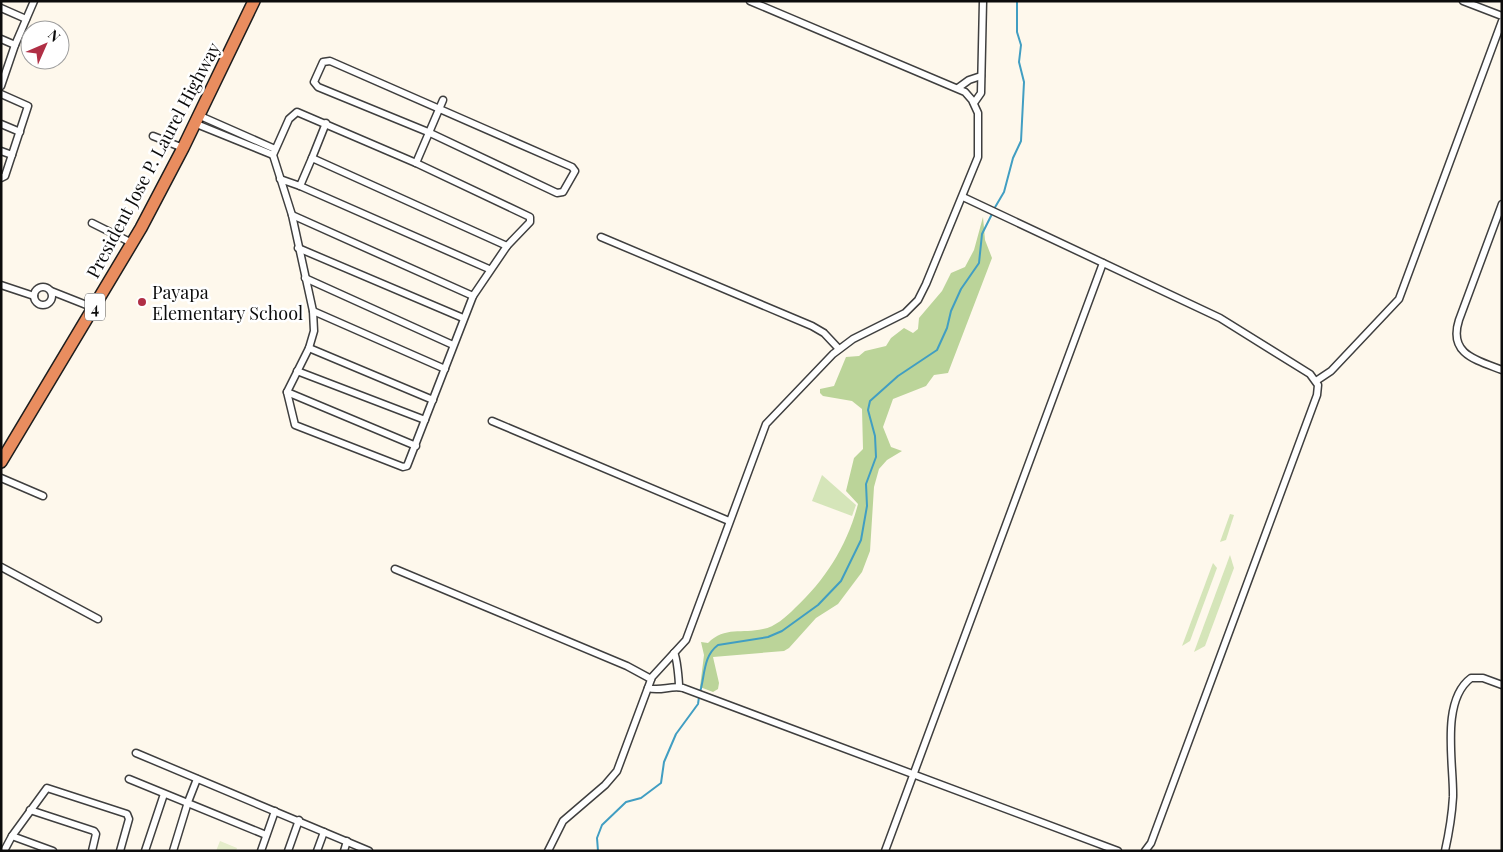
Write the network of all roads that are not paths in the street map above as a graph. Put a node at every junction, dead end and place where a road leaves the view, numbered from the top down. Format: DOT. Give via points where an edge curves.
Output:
graph roads {
  1 [pos="34,1"];
  2 [pos="254,1"];
  3 [pos="750,1"];
  4 [pos="984,1"];
  5 [pos="1463,1"];
  6 [pos="1,8"];
  7 [pos="1502,16"];
  8 [pos="26,19"];
  9 [pos="1502,21"];
  10 [pos="1,39"];
  11 [pos="15,45"];
  12 [pos="4,68"];
  13 [pos="981,76"];
  14 [pos="1,86"];
  15 [pos="958,88"];
  16 [pos="1,94"];
  17 [pos="444,100"];
  18 [pos="974,103"];
  19 [pos="439,109"];
  20 [pos="196,119"];
  21 [pos="326,123"];
  22 [pos="1,124"];
  23 [pos="20,132"];
  24 [pos="428,132"];
  25 [pos="152,136"];
  26 [pos="183,148"];
  27 [pos="1,151"];
  28 [pos="274,152"];
  29 [pos="12,155"];
  30 [pos="312,158"];
  31 [pos="416,164"];
  32 [pos="1,178"];
  33 [pos="280,179"];
  34 [pos="300,186"];
  35 [pos="963,197"];
  36 [pos="1502,204"];
  37 [pos="292,215"];
  38 [pos="92,223"];
  39 [pos="602,237"];
  40 [pos="132,243"];
  41 [pos="507,246"];
  42 [pos="298,248"];
  43 [pos="1103,263"];
  44 [pos="490,270"];
  45 [pos="305,278"];
  46 [pos="1,285"];
  47 [pos="51,291"];
  48 [pos="34,296"];
  49 [pos="473,296"];
  50 [pos="94,308"];
  51 [pos="313,310"];
  52 [pos="463,318"];
  53 [pos="453,345"];
  54 [pos="309,348"];
  55 [pos="838,349"];
  56 [pos="445,369"];
  57 [pos="1502,370"];
  58 [pos="297,371"];
  59 [pos="1316,381"];
  60 [pos="287,392"];
  61 [pos="433,400"];
  62 [pos="425,420"];
  63 [pos="492,421"];
  64 [pos="416,446"];
  65 [pos="1,462"];
  66 [pos="1,478"];
  67 [pos="43,496"];
  68 [pos="730,521"];
  69 [pos="1,567"];
  70 [pos="395,569"];
  71 [pos="98,619"];
  72 [pos="674,653"];
  73 [pos="651,679"];
  74 [pos="1502,685"];
  75 [pos="679,687"];
  76 [pos="648,688"];
  77 [pos="136,753"];
  78 [pos="914,773"];
  79 [pos="129,779"];
  80 [pos="197,779"];
  81 [pos="164,794"];
  82 [pos="188,802"];
  83 [pos="30,810"];
  84 [pos="275,811"];
  85 [pos="299,820"];
  86 [pos="324,832"];
  87 [pos="266,835"];
  88 [pos="12,836"];
  89 [pos="347,841"];
  90 [pos="4,851"];
  91 [pos="53,851"];
  92 [pos="92,851"];
  93 [pos="120,851"];
  94 [pos="146,851"];
  95 [pos="174,851"];
  96 [pos="260,851"];
  97 [pos="288,851"];
  98 [pos="317,851"];
  99 [pos="344,851"];
  100 [pos="369,851"];
  101 [pos="548,851"];
  102 [pos="884,851"];
  103 [pos="1118,851"];
  104 [pos="1145,851"];
  105 [pos="1445,851"];
  1 -- 8 [label="street"];
  2 -- 20 [label="highway, President Jose P. Laurel Highway / 4"];
  3 -- 15 [label="street"];
  4 -- 13 [label="street"];
  5 -- 7 [label="street"];
  6 -- 8 [label="street"];
  8 -- 11 [label="street"];
  9 -- 59 [label="street" via="1399,299 1331,371"];
  10 -- 11 [label="street"];
  11 -- 12 [label="street"];
  12 -- 14 [label="street"];
  13 -- 15 [label="street"];
  13 -- 18 [label="street" via="980,96"];
  15 -- 18 [label="street"];
  16 -- 23 [label="street" via="28,106"];
  17 -- 19 [label="street"];
  18 -- 35 [label="street" via="978,113 979,154"];
  19 -- 24 [label="street"];
  19 -- 24 [label="street" via="330,62 323,62 314,82 318,87"];
  19 -- 24 [label="street" via="572,168 574,175 563,192 557,193"];
  20 -- 26 [label="highway, President Jose P. Laurel Highway / 4"];
  20 -- 28 [label="street"];
  21 -- 28 [label="street" via="297,112 289,119"];
  21 -- 30 [label="street"];
  21 -- 31 [label="street"];
  22 -- 23 [label="street"];
  23 -- 29 [label="street"];
  24 -- 31 [label="street"];
  25 -- 26 [label="street"];
  26 -- 40 [label="highway, President Jose P. Laurel Highway / 4"];
  27 -- 29 [label="street"];
  28 -- 33 [label="street"];
  29 -- 32 [label="street"];
  30 -- 34 [label="street"];
  30 -- 41 [label="street"];
  31 -- 41 [label="street" via="527,215 530,222"];
  33 -- 34 [label="street"];
  33 -- 37 [label="street"];
  34 -- 44 [label="street"];
  35 -- 43 [label="street"];
  35 -- 55 [label="street" via="915,303 901,315"];
  36 -- 57 [label="street" via="1456,334 1461,348 1470,358"];
  37 -- 42 [label="street"];
  37 -- 49 [label="street"];
  38 -- 40 [label="street"];
  39 -- 55 [label="street" via="812,326 824,333"];
  40 -- 50 [label="highway, President Jose P. Laurel Highway / 4"];
  41 -- 44 [label="street"];
  42 -- 45 [label="street"];
  42 -- 52 [label="street"];
  43 -- 59 [label="street" via="1220,318"];
  43 -- 78 [label="street"];
  44 -- 49 [label="street"];
  45 -- 51 [label="street"];
  45 -- 53 [label="street"];
  46 -- 48 [label="street"];
  47 -- 48 [label="street" via="40,287"];
  47 -- 48 [label="street" via="51,300 46,304 37,304"];
  47 -- 50 [label="street"];
  49 -- 52 [label="street"];
  50 -- 65 [label="highway, President Jose P. Laurel Highway / 4"];
  51 -- 54 [label="street" via="314,331"];
  51 -- 56 [label="street"];
  52 -- 53 [label="street"];
  53 -- 56 [label="street"];
  54 -- 58 [label="street"];
  54 -- 61 [label="street"];
  55 -- 68 [label="street" via="765,426"];
  56 -- 61 [label="street"];
  58 -- 60 [label="street"];
  58 -- 62 [label="street"];
  59 -- 104 [label="street" via="1318,390 1314,404 1151,843"];
  60 -- 64 [label="street"];
  60 -- 64 [label="street" via="295,425 403,467 409,465"];
  61 -- 62 [label="street"];
  62 -- 64 [label="street"];
  63 -- 68 [label="street"];
  66 -- 67 [label="street"];
  68 -- 72 [label="street" via="687,637"];
  69 -- 71 [label="street"];
  70 -- 73 [label="street"];
  72 -- 73 [label="street"];
  72 -- 75 [label="street"];
  73 -- 76 [label="street"];
  74 -- 105 [label="street" via="1472,678 1466,683 1456,705 1450,734 1452,812"];
  75 -- 76 [label="street"];
  75 -- 78 [label="street"];
  76 -- 101 [label="street" via="617,771 563,820"];
  77 -- 80 [label="street"];
  78 -- 102 [label="street"];
  78 -- 103 [label="street"];
  79 -- 81 [label="street"];
  80 -- 82 [label="street"];
  80 -- 84 [label="street"];
  81 -- 82 [label="street"];
  81 -- 94 [label="street"];
  82 -- 87 [label="street"];
  82 -- 95 [label="street"];
  83 -- 88 [label="street"];
  83 -- 92 [label="street" via="94,831"];
  83 -- 93 [label="street" via="50,788 127,814 129,819"];
  84 -- 85 [label="street"];
  84 -- 87 [label="street"];
  85 -- 86 [label="street"];
  85 -- 97 [label="street"];
  86 -- 89 [label="street"];
  86 -- 98 [label="street"];
  87 -- 96 [label="street"];
  88 -- 90 [label="street"];
  88 -- 91 [label="street"];
  89 -- 99 [label="street"];
  89 -- 100 [label="street"];
}
